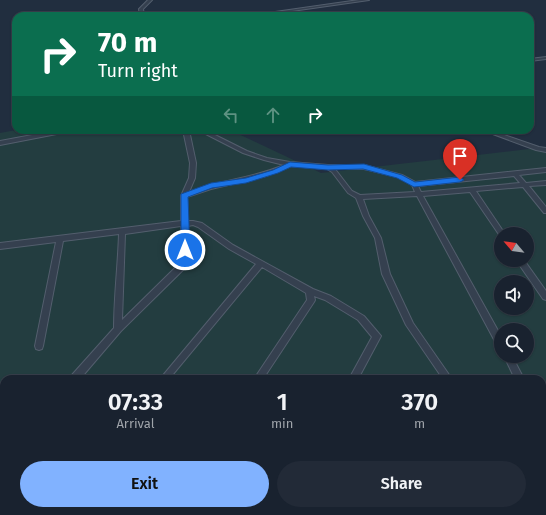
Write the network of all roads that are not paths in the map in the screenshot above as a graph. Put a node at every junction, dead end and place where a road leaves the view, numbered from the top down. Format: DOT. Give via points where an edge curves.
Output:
graph roads {
  1 [pos="150,0"];
  2 [pos="367,0"];
  3 [pos="141,12"];
  4 [pos="278,12"];
  5 [pos="546,58"];
  6 [pos="534,60"];
  7 [pos="46,134"];
  8 [pos="187,134"];
  9 [pos="209,134"];
  10 [pos="496,134"];
  11 [pos="0,143"];
  12 [pos="546,150"];
  13 [pos="290,164"];
  14 [pos="328,167"];
  15 [pos="546,170"];
  16 [pos="515,174"];
  17 [pos="546,183"];
  18 [pos="414,184"];
  19 [pos="524,184"];
  20 [pos="472,190"];
  21 [pos="419,194"];
  22 [pos="184,196"];
  23 [pos="359,197"];
  24 [pos="546,211"];
  25 [pos="185,223"];
  26 [pos="497,227"];
  27 [pos="122,232"];
  28 [pos="60,238"];
  29 [pos="0,246"];
  30 [pos="261,263"];
  31 [pos="525,267"];
  32 [pos="310,291"];
  33 [pos="546,297"];
  34 [pos="118,329"];
  35 [pos="494,331"];
  36 [pos="39,346"];
  37 [pos="512,363"];
  38 [pos="78,375"];
  39 [pos="167,375"];
  40 [pos="261,375"];
  41 [pos="355,375"];
  42 [pos="445,375"];
  43 [pos="518,375"];
  1 -- 3 [label="street" via="141,9"];
  2 -- 4 [label="street"];
  5 -- 6 [label="street"];
  7 -- 11 [label="street"];
  8 -- 22 [label="street" via="193,163 192,178"];
  9 -- 13 [label="street" via="245,152"];
  10 -- 12 [label="street"];
  13 -- 14 [label="street"];
  13 -- 22 [label="street" via="276,172 211,186"];
  14 -- 18 [label="street" via="364,167 400,176"];
  14 -- 23 [label="street" via="334,170 350,192"];
  15 -- 16 [label="street"];
  16 -- 18 [label="street"];
  16 -- 19 [label="street"];
  17 -- 19 [label="street"];
  18 -- 21 [label="street"];
  19 -- 20 [label="street"];
  19 -- 24 [label="street"];
  20 -- 21 [label="street"];
  20 -- 26 [label="street"];
  21 -- 23 [label="street"];
  21 -- 35 [label="street"];
  22 -- 25 [label="street"];
  23 -- 42 [label="street" via="378,238 386,274 410,325"];
  25 -- 27 [label="street"];
  25 -- 30 [label="street" via="200,225 231,247"];
  25 -- 34 [label="street" via="185,260 182,266"];
  27 -- 28 [label="street"];
  27 -- 34 [label="street"];
  28 -- 29 [label="street"];
  28 -- 36 [label="street"];
  30 -- 32 [label="street"];
  30 -- 39 [label="street"];
  31 -- 33 [label="street"];
  32 -- 40 [label="street" via="311,300"];
  32 -- 41 [label="street" via="328,298 361,318 377,336"];
  34 -- 38 [label="street"];
  37 -- 43 [label="street"];
}
